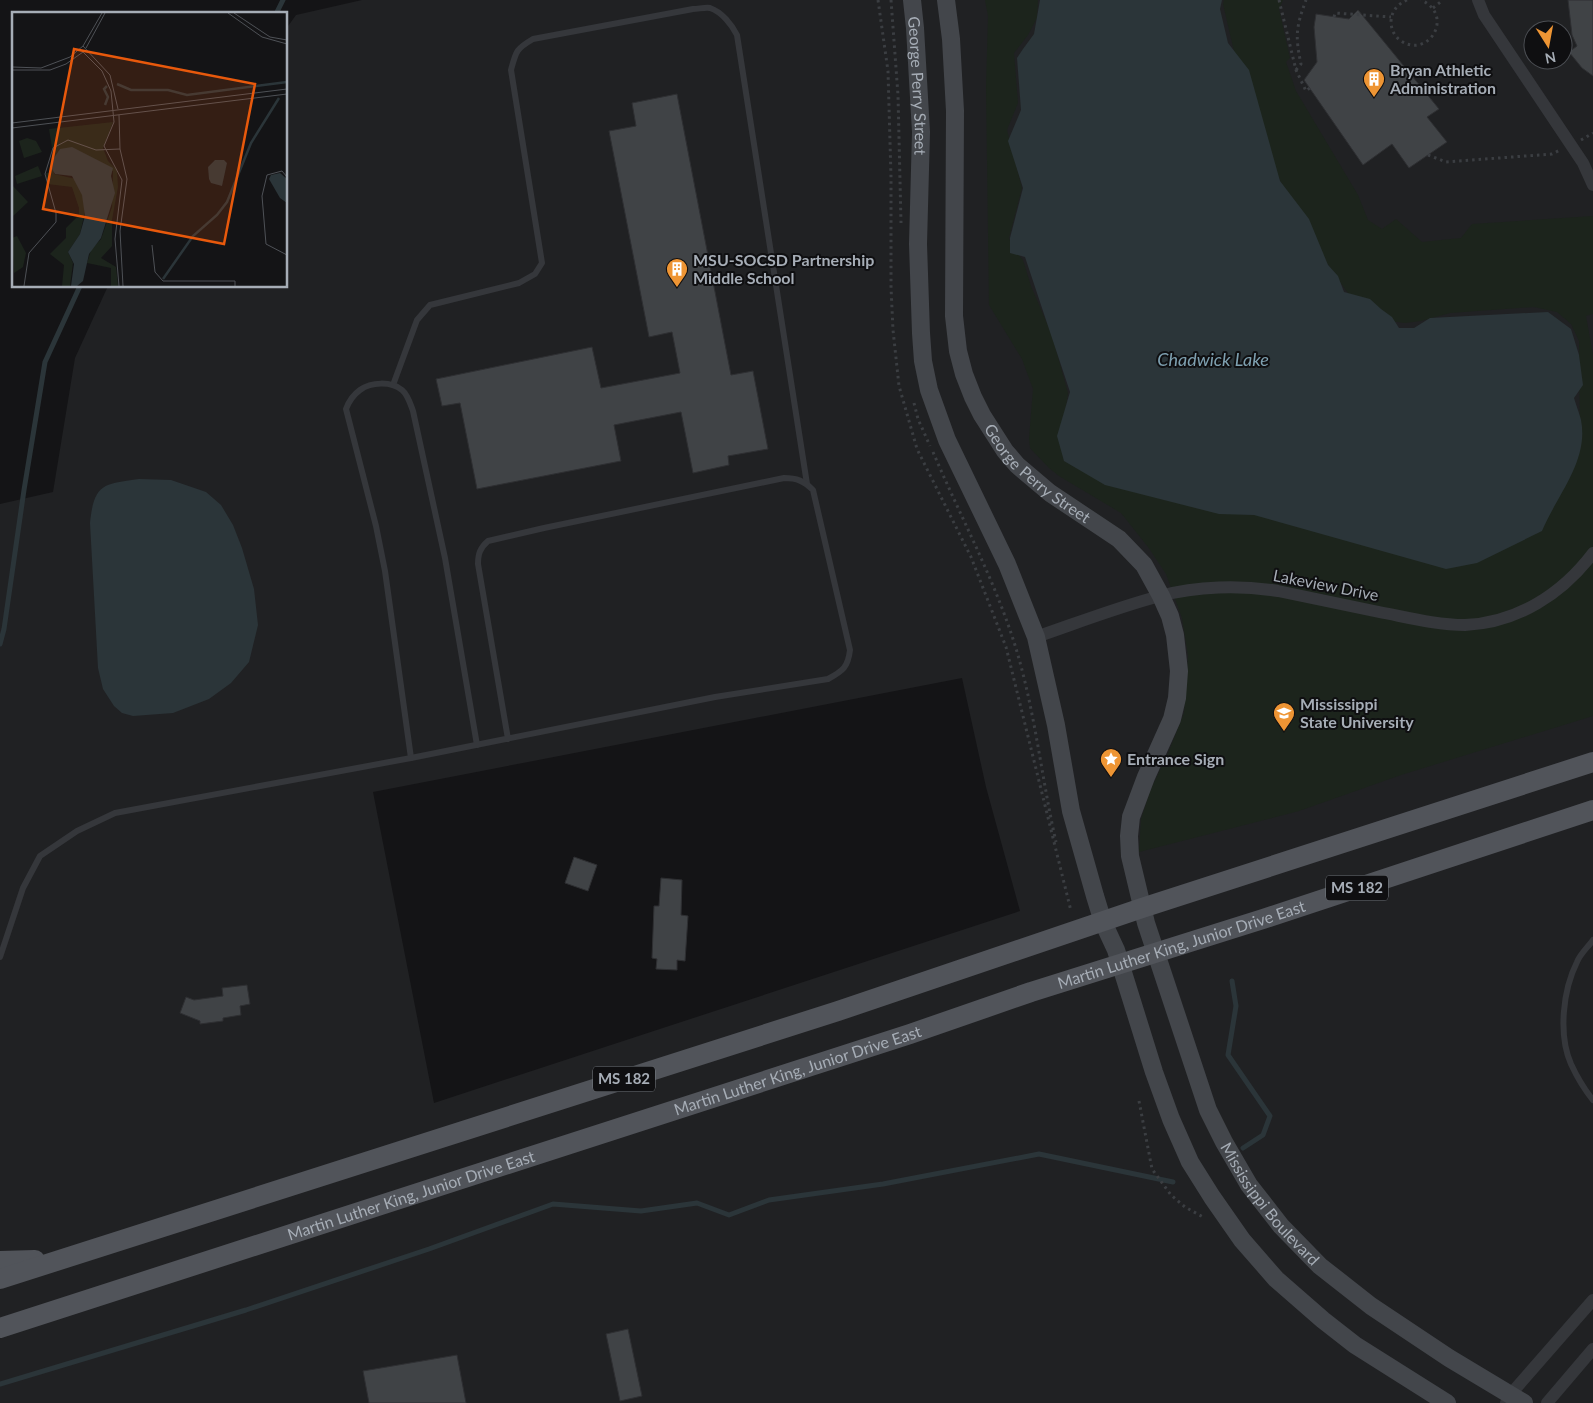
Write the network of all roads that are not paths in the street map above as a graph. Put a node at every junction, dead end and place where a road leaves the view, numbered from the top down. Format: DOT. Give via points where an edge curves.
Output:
graph roads {
  1 [pos="912,0"];
  2 [pos="946,0"];
  3 [pos="1478,0"];
  4 [pos="1593,185"];
  5 [pos="393,384"];
  6 [pos="807,484"];
  7 [pos="1593,554"];
  8 [pos="1161,596"];
  9 [pos="1036,637"];
  10 [pos="508,738"];
  11 [pos="478,745"];
  12 [pos="411,758"];
  13 [pos="1593,762"];
  14 [pos="1593,810"];
  15 [pos="1142,908"];
  16 [pos="1103,922"];
  17 [pos="1593,940"];
  18 [pos="1156,952"];
  19 [pos="0,957"];
  20 [pos="1120,964"];
  21 [pos="1593,1100"];
  22 [pos="67,1258"];
  23 [pos="0,1261"];
  24 [pos="0,1279"];
  25 [pos="1593,1300"];
  26 [pos="0,1328"];
  27 [pos="1593,1349"];
  28 [pos="1513,1400"];
  29 [pos="1447,1403"];
  30 [pos="1547,1403"];
  1 -- 9 [label="street, George Perry Street" via="921,132 920,333 929,390 946,440 1007,564"];
  2 -- 8 [label="street, George Perry Street" via="955,111 954,316 964,374 982,415 1017,465 1050,493 1119,539 1144,565"];
  3 -- 4 [label="street" via="1484,15 1583,163"];
  5 -- 6 [label="lane" via="417,320 430,305 520,283 535,274 542,263 512,70 519,46 533,39 710,8 732,25 737,35"];
  5 -- 11 [label="lane" via="409,398 413,411 445,558"];
  5 -- 12 [label="lane" via="361,389 350,399 346,409 385,571"];
  6 -- 10 [label="lane" via="795,478 784,478 488,541 481,547 478,564"];
  6 -- 10 [label="lane" via="813,490 850,650 841,672 828,679 715,696"];
  7 -- 8 [label="street, Lakeview Drive" via="1564,586 1540,602 1515,615 1464,625 1404,617 1258,588 1199,589"];
  8 -- 9 [label="street, Lakeview Drive"];
  8 -- 15 [label="street, George Perry Street" via="1176,635 1179,671 1172,719 1131,817 1130,856"];
  9 -- 16 [label="street, George Perry Street" via="1071,811"];
  10 -- 11 [label="lane"];
  11 -- 12 [label="lane"];
  12 -- 19 [label="lane" via="115,813 77,830 40,856 23,888"];
  13 -- 15 [label="main road, MS 182"];
  14 -- 18 [label="main road, Martin Luther King, Junior Drive East / MS 182"];
  15 -- 16 [label="main road, MS 182"];
  15 -- 18 [label="street, Mississippi Boulevard"];
  16 -- 20 [label="street"];
  16 -- 22 [label="main road, MS 182" via="829,1014"];
  17 -- 21 [label="lane" via="1577,961 1565,993 1563,1032 1570,1062"];
  18 -- 20 [label="main road, Martin Luther King, Junior Drive East / MS 182"];
  18 -- 28 [label="street, Mississippi Boulevard" via="1208,1110 1249,1185 1276,1219 1320,1266 1371,1306"];
  20 -- 26 [label="main road, Martin Luther King, Junior Drive East / MS 182"];
  20 -- 29 [label="street" via="1174,1128 1190,1162 1242,1240 1276,1278 1323,1320 1355,1345"];
  22 -- 23 [label="main road"];
  22 -- 24 [label="main road, MS 182"];
  25 -- 28 [label="street"];
  27 -- 30 [label="street"];
}
